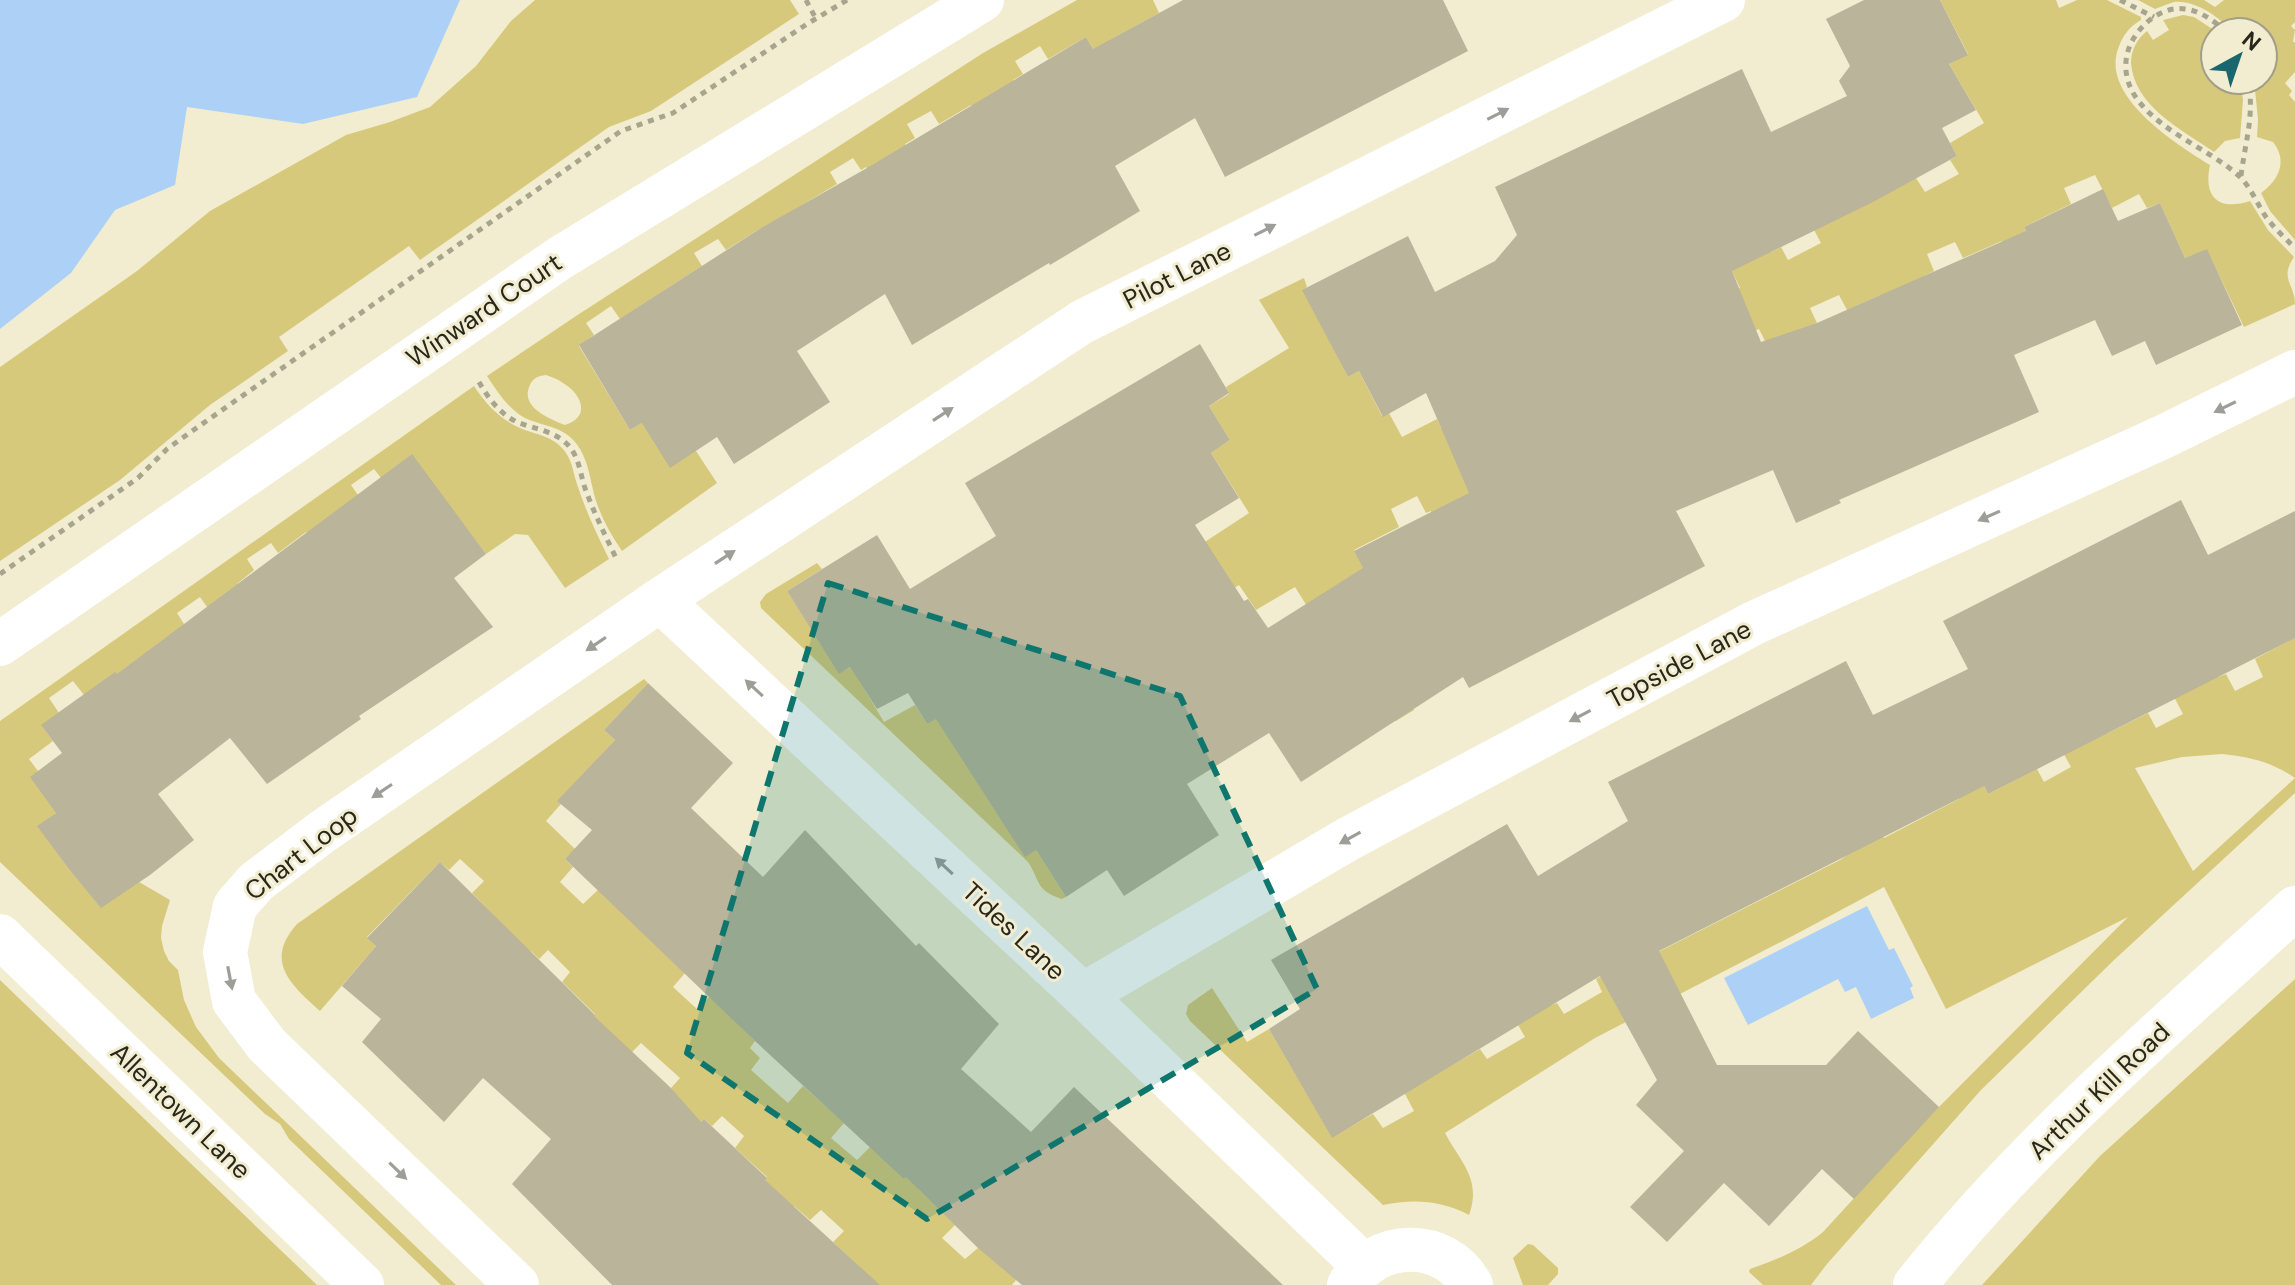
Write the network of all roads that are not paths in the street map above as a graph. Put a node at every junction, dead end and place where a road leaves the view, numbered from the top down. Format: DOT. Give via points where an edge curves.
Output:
graph roads {
  1 [pos="982,0"];
  2 [pos="1723,0"];
  3 [pos="2295,372"];
  4 [pos="660,600"];
  5 [pos="0,644"];
  6 [pos="2295,908"];
  7 [pos="0,936"];
  8 [pos="1083,995"];
  9 [pos="1356,1276"];
  10 [pos="362,1285"];
  11 [pos="517,1285"];
  12 [pos="1471,1285"];
  13 [pos="1915,1285"];
  1 -- 5 [label="street, Winward Court" via="560,258"];
  4 -- 2 [label="street, Pilot Lane, one-way" via="1082,322"];
  3 -- 8 [label="street, Topside Lane, one-way" via="1754,623 1348,839"];
  8 -- 4 [label="street, Tides Lane, one-way"];
  4 -- 11 [label="street, Chart Loop, one-way" via="256,882 235,906 225,952 234,1001 267,1045"];
  6 -- 13 [label="street, Arthur Kill Road" via="2059,1125"];
  7 -- 10 [label="street, Allentown Lane"];
  8 -- 9 [label="street, Tides Lane"];
  9 -- 12 [label="street, Tides Lane" via="1383,1254 1406,1248 1449,1260"];
}
